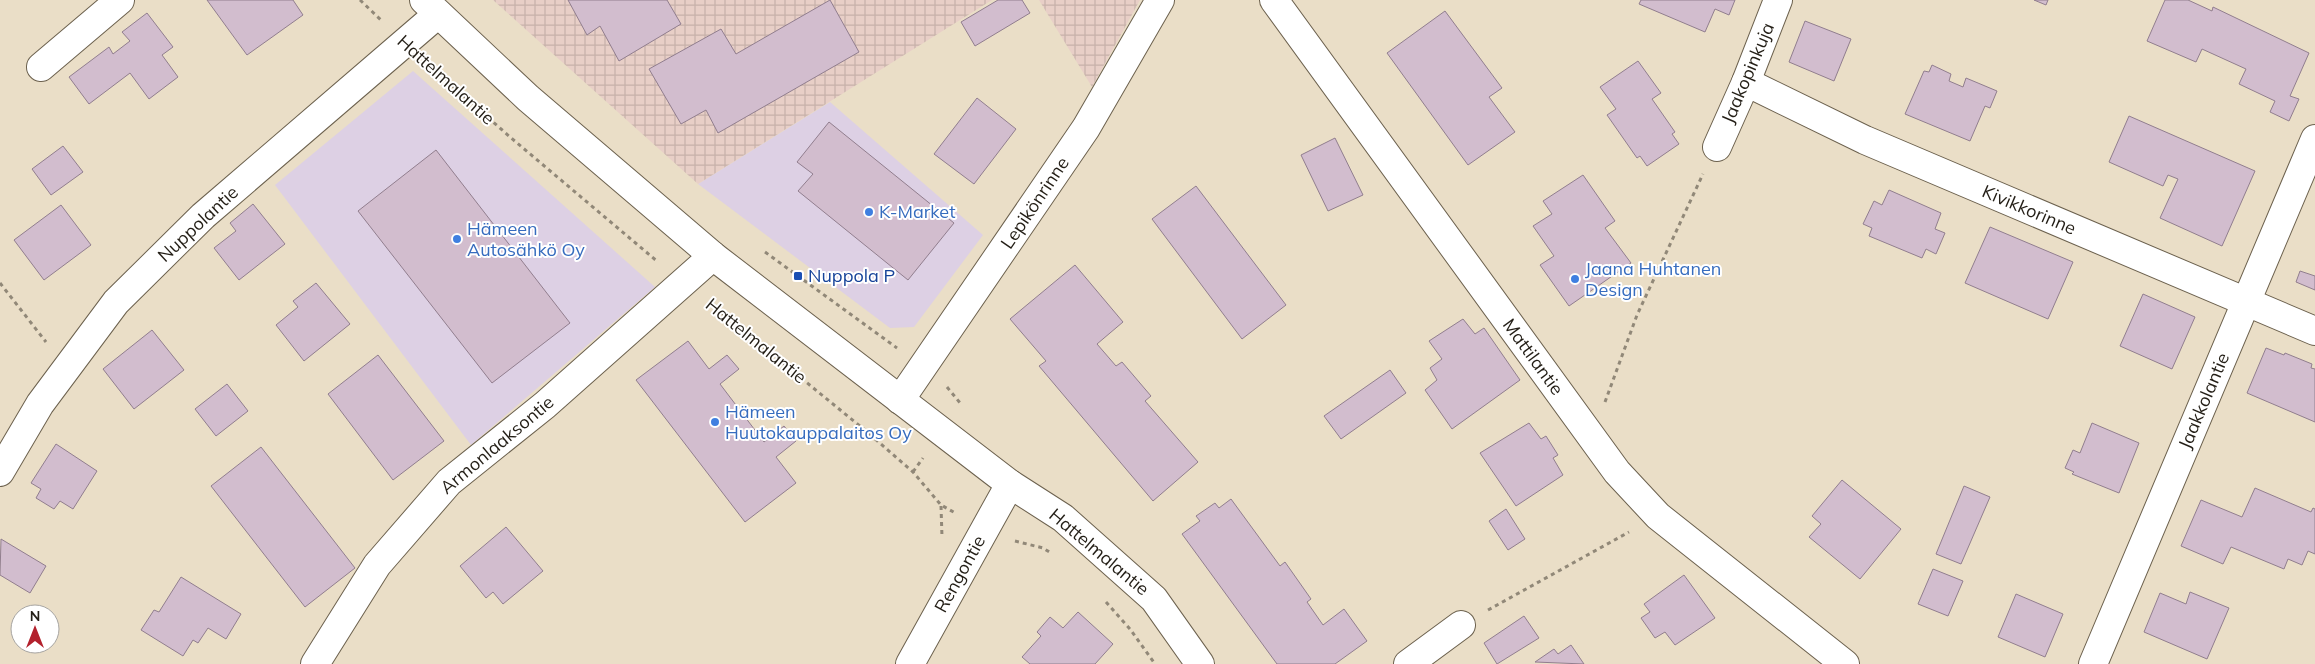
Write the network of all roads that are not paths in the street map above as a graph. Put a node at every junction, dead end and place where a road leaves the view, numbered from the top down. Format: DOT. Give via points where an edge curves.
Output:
graph roads {
  1 [pos="120,0"];
  2 [pos="1160,0"];
  3 [pos="1274,0"];
  4 [pos="1778,0"];
  5 [pos="431,7"];
  6 [pos="41,67"];
  7 [pos="1746,82"];
  8 [pos="2315,138"];
  9 [pos="1716,147"];
  10 [pos="713,256"];
  11 [pos="2245,302"];
  12 [pos="2315,331"];
  13 [pos="900,400"];
  14 [pos="0,472"];
  15 [pos="1010,484"];
  16 [pos="1461,625"];
  17 [pos="316,664"];
  18 [pos="910,664"];
  19 [pos="1200,664"];
  20 [pos="1408,664"];
  21 [pos="1844,664"];
  22 [pos="2093,664"];
  1 -- 6 [label="street"];
  2 -- 13 [label="street, Lepikönrinne" via="1086,128"];
  3 -- 21 [label="street, Mattilantie" via="1616,472 1658,516"];
  4 -- 7 [label="street, Jaakopinkuja"];
  5 -- 10 [label="street, Hattelmalantie" via="528,98"];
  5 -- 14 [label="street, Nuppolantie" via="405,44 203,216 116,302 40,404"];
  7 -- 9 [label="street, Jaakopinkuja"];
  7 -- 11 [label="street, Kivikkorinne" via="1864,140"];
  8 -- 11 [label="street, Jaakkolantie"];
  10 -- 13 [label="street, Hattelmalantie"];
  10 -- 17 [label="street, Armonlaaksontie" via="545,405 449,482 377,565"];
  11 -- 12 [label="street, Kivikkorinne"];
  11 -- 22 [label="street, Jaakkolantie"];
  13 -- 15 [label="street, Hattelmalantie"];
  15 -- 18 [label="street, Rengontie"];
  15 -- 19 [label="street, Hattelmalantie" via="1063,518 1126,572 1154,599"];
  16 -- 20 [label="street"];
}
